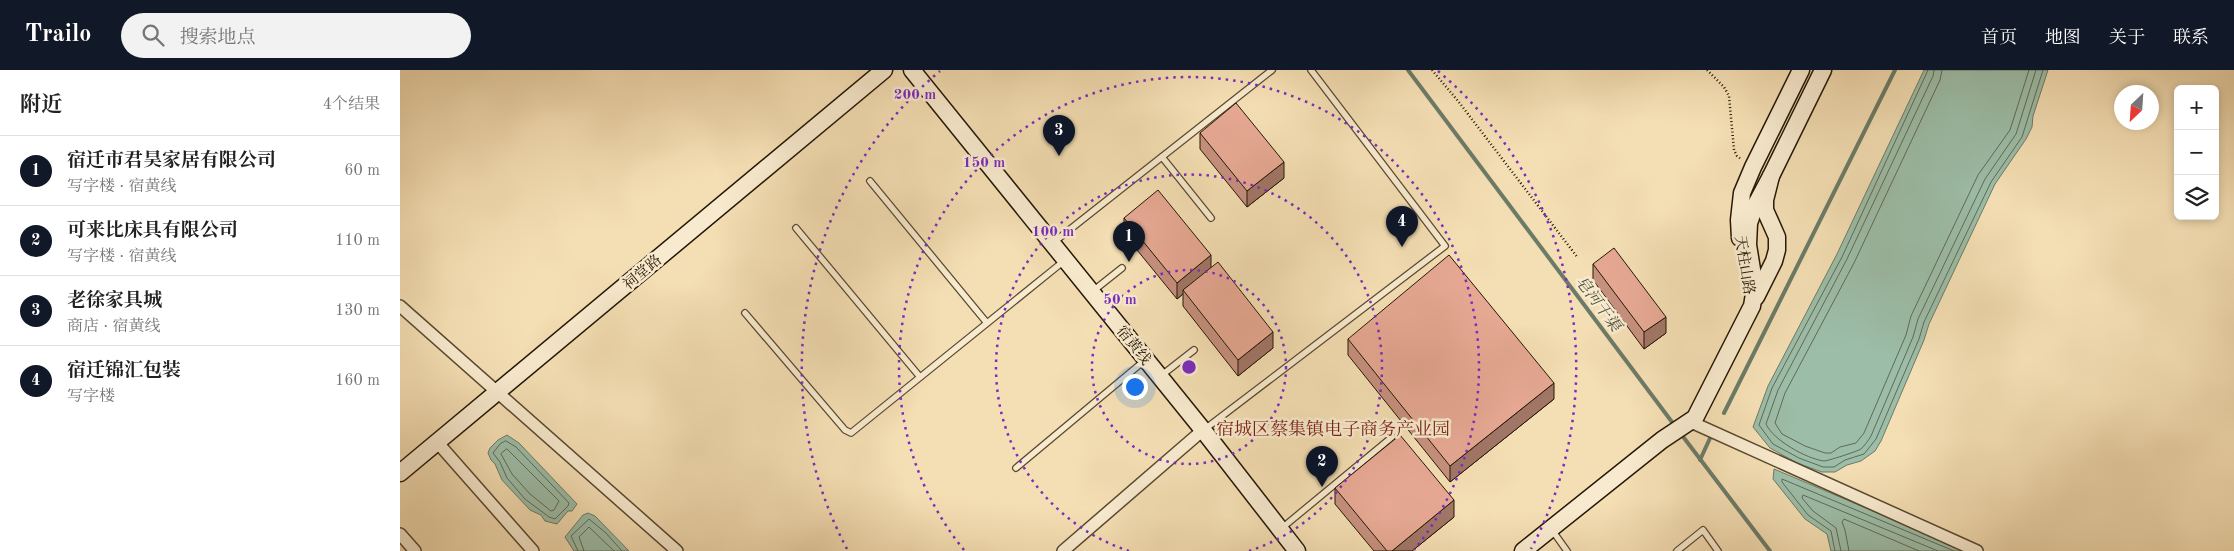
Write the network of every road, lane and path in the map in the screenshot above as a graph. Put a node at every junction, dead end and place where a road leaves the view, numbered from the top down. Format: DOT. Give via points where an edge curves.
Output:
graph roads {
  1 [pos="884,70"];
  2 [pos="912,70"];
  3 [pos="1272,70"];
  4 [pos="1310,70"];
  5 [pos="1432,70"];
  6 [pos="1707,70"];
  7 [pos="1801,70"];
  8 [pos="1823,70"];
  9 [pos="1162,158"];
  10 [pos="1753,167"];
  11 [pos="1771,176"];
  12 [pos="870,181"];
  13 [pos="1211,218"];
  14 [pos="796,228"];
  15 [pos="1052,244"];
  16 [pos="1578,258"];
  17 [pos="1065,260"];
  18 [pos="1122,268"];
  19 [pos="1092,293"];
  20 [pos="400,306"];
  21 [pos="1752,306"];
  22 [pos="745,313"];
  23 [pos="987,323"];
  24 [pos="1194,350"];
  25 [pos="1146,360"];
  26 [pos="920,377"];
  27 [pos="1160,377"];
  28 [pos="498,392"];
  29 [pos="1689,423"];
  30 [pos="1203,430"];
  31 [pos="1392,437"];
  32 [pos="437,442"];
  33 [pos="1016,468"];
  34 [pos="400,473"];
  35 [pos="1280,529"];
  36 [pos="1551,529"];
  37 [pos="400,534"];
  38 [pos="414,551"];
  39 [pos="533,551"];
  40 [pos="677,551"];
  41 [pos="1063,551"];
  42 [pos="1297,551"];
  43 [pos="1523,551"];
  44 [pos="1567,551"];
  45 [pos="1677,551"];
  46 [pos="1718,551"];
  47 [pos="1977,551"];
  1 -- 28 [label="street, 祠堂路"];
  2 -- 15 [label="street, 宿黄线"];
  3 -- 9 [label="lane"];
  4 -- 30 [label="lane" via="1445,246"];
  5 -- 16 [label="path"];
  6 -- 10 [label="path" via="1729,96 1734,150"];
  7 -- 10 [label="street, 天柱山路"];
  8 -- 11 [label="street, 天柱山路"];
  9 -- 13 [label="lane"];
  9 -- 15 [label="lane"];
  10 -- 21 [label="street, 天柱山路" via="1742,194 1739,220 1740,249"];
  11 -- 21 [label="street" via="1749,224 1748,245 1755,288"];
  11 -- 21 [label="street, 天柱山路" via="1765,200 1778,250"];
  12 -- 23 [label="lane"];
  14 -- 26 [label="lane"];
  15 -- 17 [label="street, 宿黄线"];
  17 -- 19 [label="street, 宿黄线"];
  17 -- 23 [label="lane"];
  18 -- 19 [label="lane"];
  19 -- 25 [label="street, 宿黄线"];
  20 -- 28 [label="street"];
  21 -- 29 [label="street" via="1698,414"];
  22 -- 26 [label="lane" via="845,430 851,433"];
  23 -- 26 [label="lane"];
  24 -- 27 [label="lane"];
  25 -- 27 [label="street, 宿黄线"];
  25 -- 33 [label="lane"];
  27 -- 30 [label="street, 宿黄线"];
  28 -- 32 [label="street, 祠堂路"];
  28 -- 40 [label="street"];
  29 -- 36 [label="street" via="1662,440"];
  29 -- 47 [label="street"];
  30 -- 35 [label="street, 宿黄线"];
  30 -- 41 [label="street"];
  31 -- 35 [label="lane"];
  32 -- 34 [label="street, 祠堂路"];
  32 -- 39 [label="street"];
  35 -- 42 [label="street, 宿黄线"];
  36 -- 43 [label="street"];
  36 -- 44 [label="lane"];
  37 -- 38 [label="street"];
  45 -- 46 [label="lane" via="1703,530"];
}
